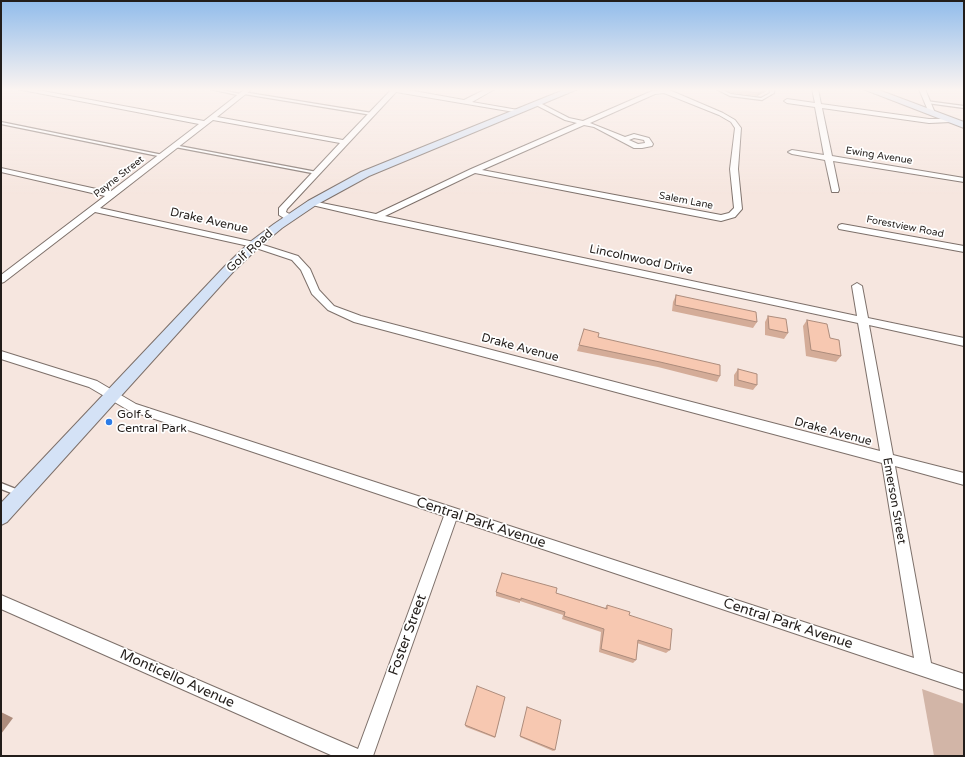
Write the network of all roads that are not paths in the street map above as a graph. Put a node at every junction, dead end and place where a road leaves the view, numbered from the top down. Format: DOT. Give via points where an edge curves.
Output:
graph roads {
  1 [pos="8,124"];
  2 [pos="204,124"];
  3 [pos="230,124"];
  4 [pos="362,124"];
  5 [pos="488,124"];
  6 [pos="581,124"];
  7 [pos="589,124"];
  8 [pos="735,124"];
  9 [pos="822,124"];
  10 [pos="625,139"];
  11 [pos="345,142"];
  12 [pos="175,146"];
  13 [pos="792,152"];
  14 [pos="163,156"];
  15 [pos="829,158"];
  16 [pos="1,170"];
  17 [pos="474,171"];
  18 [pos="316,173"];
  19 [pos="964,180"];
  20 [pos="835,190"];
  21 [pos="112,195"];
  22 [pos="312,203"];
  23 [pos="94,209"];
  24 [pos="376,217"];
  25 [pos="290,218"];
  26 [pos="842,227"];
  27 [pos="254,245"];
  28 [pos="964,249"];
  29 [pos="1,280"];
  30 [pos="857,286"];
  31 [pos="862,320"];
  32 [pos="964,342"];
  33 [pos="1,355"];
  34 [pos="113,395"];
  35 [pos="887,460"];
  36 [pos="964,479"];
  37 [pos="1,486"];
  38 [pos="22,494"];
  39 [pos="452,513"];
  40 [pos="1,516"];
  41 [pos="1,602"];
  42 [pos="924,669"];
  43 [pos="964,682"];
  44 [pos="353,756"];
  45 [pos="364,756"];
  1 -- 14 [label="lane"];
  2 -- 12 [label="street, Payne Street"];
  3 -- 11 [label="street"];
  4 -- 11 [label="street"];
  5 -- 22 [label="main road, Golf Road" via="365,174"];
  6 -- 17 [label="street, Salem Lane"];
  7 -- 10 [label="street"];
  8 -- 17 [label="street, Salem Lane" via="738,132 734,170 738,209 727,216 714,217"];
  9 -- 15 [label="street"];
  11 -- 18 [label="street"];
  12 -- 14 [label="street, Payne Street"];
  12 -- 18 [label="lane"];
  13 -- 15 [label="street, Ewing Avenue"];
  14 -- 21 [label="street, Payne Street"];
  15 -- 19 [label="street, Ewing Avenue"];
  15 -- 20 [label="street"];
  16 -- 21 [label="street"];
  17 -- 24 [label="street, Salem Lane"];
  18 -- 25 [label="street" via="283,208 282,213"];
  21 -- 23 [label="street, Payne Street"];
  22 -- 24 [label="street, Lincolnwood Drive"];
  22 -- 25 [label="main road, Golf Road"];
  23 -- 27 [label="street, Drake Avenue"];
  23 -- 29 [label="street, Payne Street"];
  24 -- 31 [label="street, Lincolnwood Drive"];
  25 -- 27 [label="main road, Golf Road"];
  26 -- 28 [label="street, Forestview Road"];
  27 -- 34 [label="main road, Golf Road"];
  27 -- 35 [label="street, Drake Avenue" via="295,258 305,269 315,292 331,308 358,319"];
  30 -- 31 [label="street, Emerson Street"];
  31 -- 32 [label="street, Lincolnwood Drive"];
  31 -- 35 [label="street, Emerson Street"];
  33 -- 34 [label="street, Central Park Avenue" via="92,384"];
  34 -- 38 [label="main road, Golf Road"];
  34 -- 39 [label="street, Central Park Avenue" via="132,407"];
  35 -- 36 [label="street, Drake Avenue"];
  35 -- 42 [label="street, Emerson Street"];
  37 -- 38 [label="lane"];
  38 -- 40 [label="main road, Golf Road"];
  39 -- 42 [label="street, Central Park Avenue"];
  39 -- 45 [label="street, Foster Street"];
  41 -- 44 [label="street, Monticello Avenue"];
  42 -- 43 [label="street, Central Park Avenue"];
}
